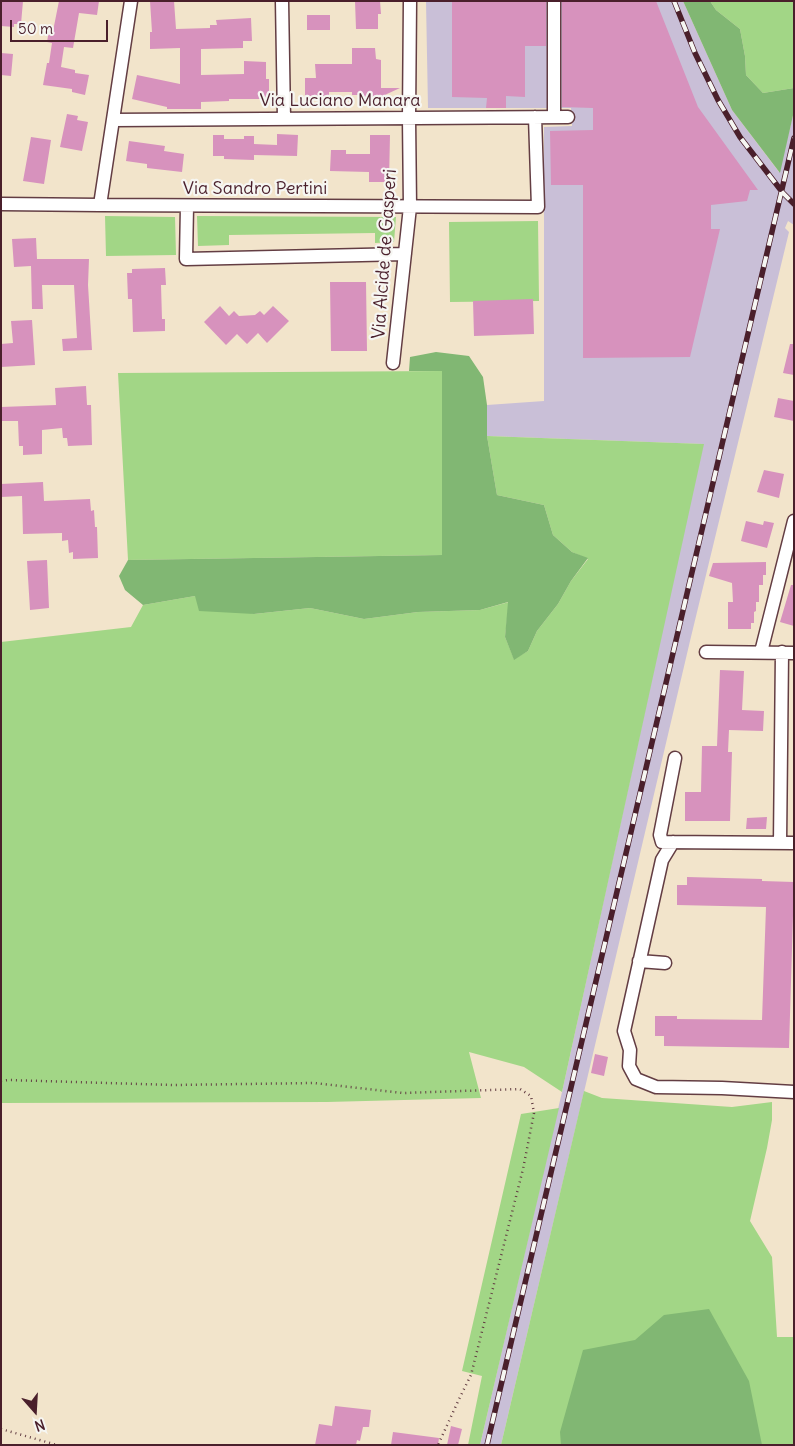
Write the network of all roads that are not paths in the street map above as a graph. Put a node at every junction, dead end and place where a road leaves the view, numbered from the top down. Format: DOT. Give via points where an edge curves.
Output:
graph roads {
  1 [pos="131,1"];
  2 [pos="282,1"];
  3 [pos="410,1"];
  4 [pos="554,1"];
  5 [pos="535,117"];
  6 [pos="568,117"];
  7 [pos="409,118"];
  8 [pos="554,118"];
  9 [pos="284,119"];
  10 [pos="113,120"];
  11 [pos="1,204"];
  12 [pos="100,206"];
  13 [pos="187,206"];
  14 [pos="410,207"];
  15 [pos="405,254"];
  16 [pos="393,363"];
  17 [pos="794,521"];
  18 [pos="706,652"];
  19 [pos="761,652"];
  20 [pos="788,653"];
  21 [pos="675,758"];
  22 [pos="673,842"];
  23 [pos="780,843"];
  24 [pos="794,843"];
  25 [pos="639,961"];
  26 [pos="665,963"];
  27 [pos="794,1092"];
  1 -- 10 [label="street"];
  2 -- 9 [label="street"];
  3 -- 7 [label="street, Via Alcide de Gasperi"];
  4 -- 8 [label="street"];
  5 -- 7 [label="street, Via Luciano Manara"];
  5 -- 8 [label="street, Via Luciano Manara"];
  5 -- 14 [label="street, Via Sandro Pertini" via="538,207"];
  6 -- 8 [label="street, Via Luciano Manara"];
  7 -- 9 [label="street, Via Luciano Manara"];
  7 -- 14 [label="street, Via Alcide de Gasperi"];
  9 -- 10 [label="street, Via Luciano Manara"];
  10 -- 12 [label="street"];
  11 -- 12 [label="street, Via Sandro Pertini"];
  12 -- 13 [label="street, Via Sandro Pertini"];
  13 -- 14 [label="street, Via Sandro Pertini"];
  13 -- 15 [label="street" via="186,259"];
  14 -- 15 [label="street, Via Alcide de Gasperi"];
  15 -- 16 [label="street, Via Alcide de Gasperi"];
  17 -- 19 [label="street"];
  18 -- 19 [label="street"];
  19 -- 20 [label="street"];
  20 -- 23 [label="street"];
  21 -- 22 [label="street" via="660,835 662,842"];
  22 -- 23 [label="street"];
  22 -- 25 [label="street" via="662,860"];
  23 -- 24 [label="street"];
  25 -- 26 [label="street"];
  25 -- 27 [label="street" via="624,1031 630,1050 629,1066 636,1079 656,1087"];
}
